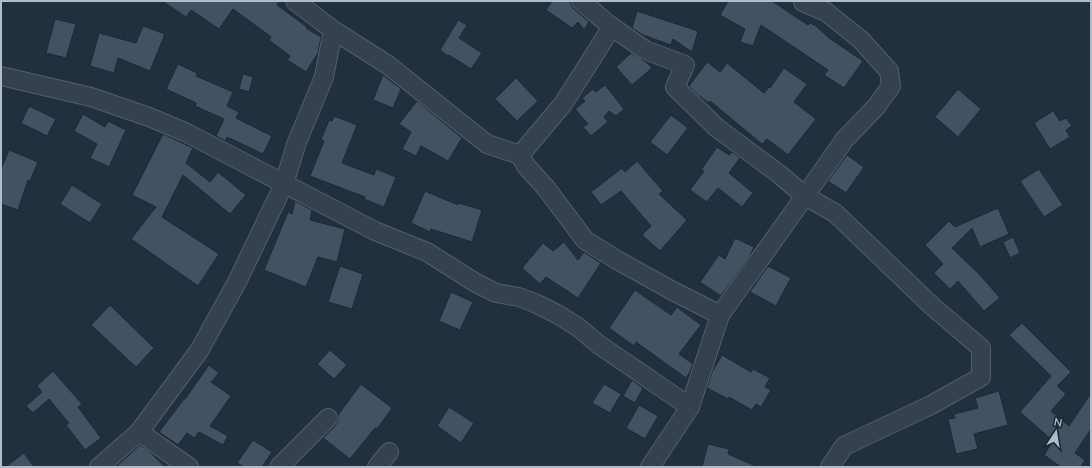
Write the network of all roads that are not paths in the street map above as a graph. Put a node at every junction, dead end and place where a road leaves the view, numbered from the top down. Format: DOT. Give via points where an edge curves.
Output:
graph roads {
  1 [pos="295,1"];
  2 [pos="580,1"];
  3 [pos="803,2"];
  4 [pos="613,28"];
  5 [pos="332,30"];
  6 [pos="1,76"];
  7 [pos="520,155"];
  8 [pos="284,184"];
  9 [pos="805,196"];
  10 [pos="720,315"];
  11 [pos="690,407"];
  12 [pos="328,418"];
  13 [pos="139,432"];
  14 [pos="389,452"];
  15 [pos="99,467"];
  16 [pos="189,467"];
  17 [pos="279,467"];
  18 [pos="377,467"];
  19 [pos="650,467"];
  20 [pos="830,467"];
  1 -- 5 [label="street"];
  2 -- 4 [label="street"];
  3 -- 9 [label="street" via="826,12 860,39 889,70 891,86 876,107 844,138"];
  4 -- 7 [label="street" via="563,104"];
  4 -- 9 [label="street" via="645,50 685,64 675,87 717,128"];
  5 -- 7 [label="street" via="388,65 487,144"];
  5 -- 8 [label="street" via="324,77 297,142"];
  6 -- 8 [label="street" via="91,97 149,117 185,132"];
  7 -- 10 [label="street" via="585,240 631,268"];
  8 -- 11 [label="street" via="375,231 427,252 496,293 519,297 558,314"];
  8 -- 13 [label="street" via="237,282 199,351"];
  9 -- 10 [label="street"];
  9 -- 20 [label="street" via="835,213 932,306 981,348 981,377 931,405 844,446"];
  10 -- 11 [label="street"];
  11 -- 19 [label="street"];
  12 -- 17 [label="street"];
  13 -- 15 [label="street"];
  13 -- 16 [label="street"];
  14 -- 18 [label="street"];
}
